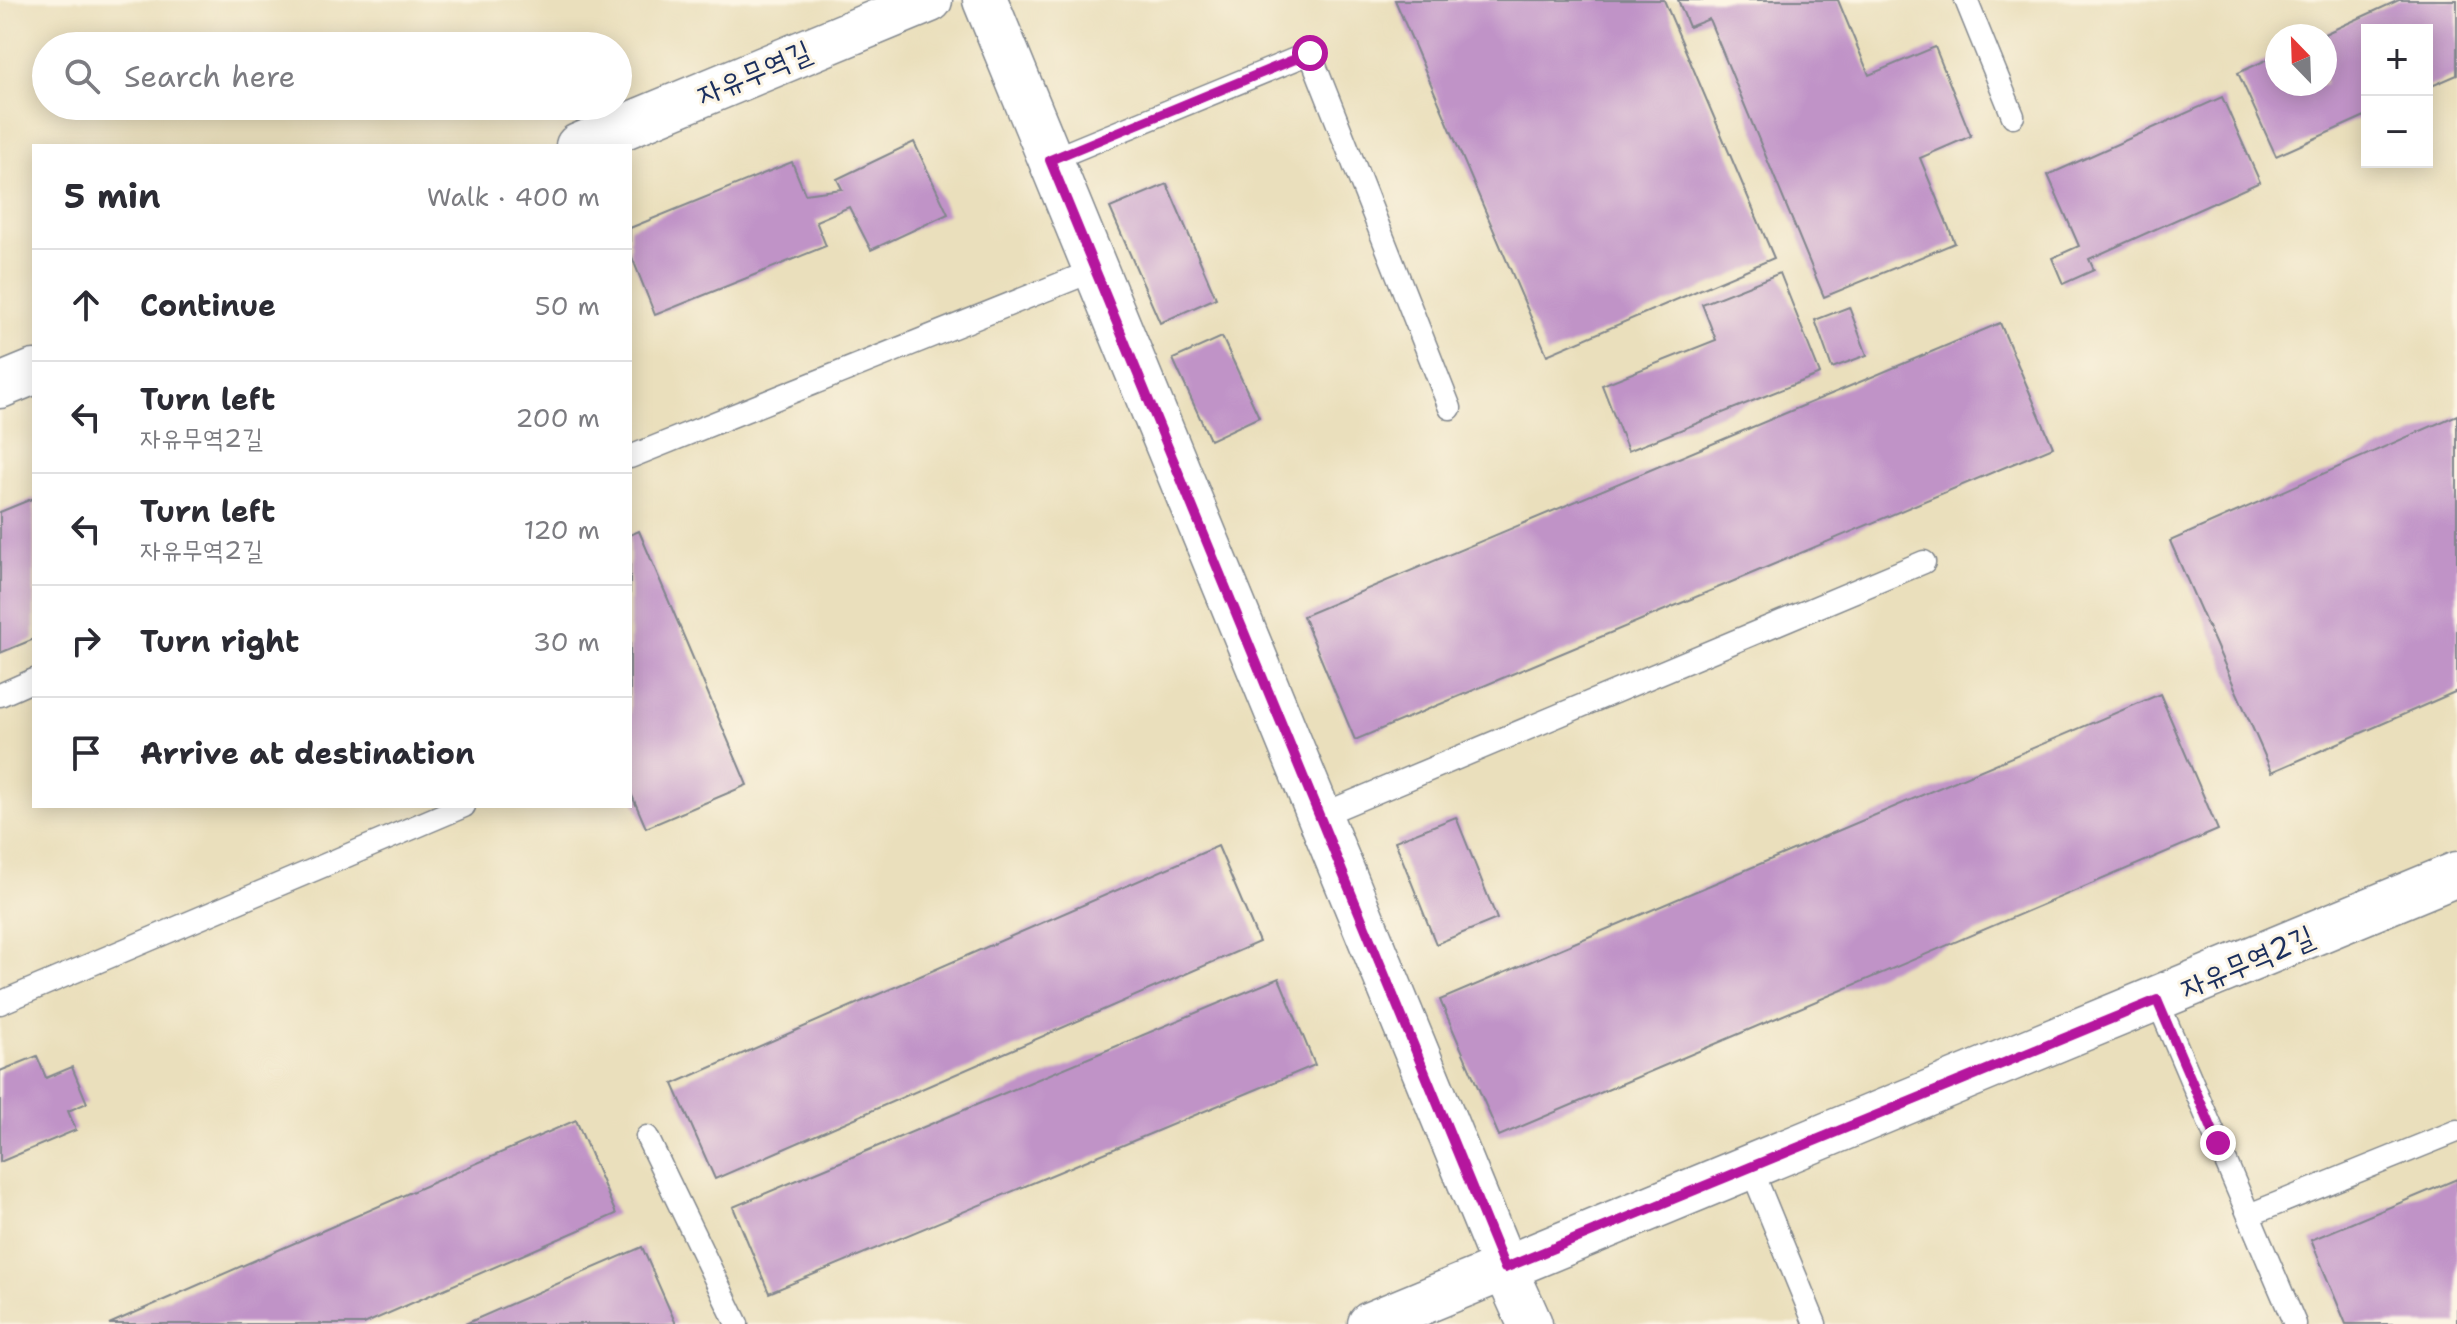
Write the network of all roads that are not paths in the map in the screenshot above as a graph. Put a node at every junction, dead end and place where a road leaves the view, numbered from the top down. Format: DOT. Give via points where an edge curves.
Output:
graph roads {
  1 [pos="930,0"];
  2 [pos="985,0"];
  3 [pos="1966,0"];
  4 [pos="2013,116"];
  5 [pos="583,144"];
  6 [pos="1050,160"];
  7 [pos="1095,270"];
  8 [pos="32,373"];
  9 [pos="0,386"];
  10 [pos="1450,408"];
  11 [pos="632,456"];
  12 [pos="1924,562"];
  13 [pos="32,681"];
  14 [pos="0,695"];
  15 [pos="459,808"];
  16 [pos="1319,816"];
  17 [pos="2457,874"];
  18 [pos="2157,1000"];
  19 [pos="0,1003"];
  20 [pos="2457,1131"];
  21 [pos="647,1137"];
  22 [pos="1751,1168"];
  23 [pos="2249,1215"];
  24 [pos="1505,1268"];
  25 [pos="737,1324"];
  26 [pos="1370,1324"];
  27 [pos="1530,1324"];
  28 [pos="1815,1324"];
  29 [pos="2295,1324"];
  1 -- 5 [label="street, 자유무역길"];
  2 -- 6 [label="street"];
  3 -- 4 [label="lane"];
  6 -- 7 [label="street"];
  6 -- 10 [label="lane" via="1310,53"];
  7 -- 11 [label="lane"];
  7 -- 16 [label="street"];
  8 -- 9 [label="street"];
  12 -- 16 [label="lane"];
  13 -- 14 [label="lane"];
  15 -- 19 [label="lane"];
  16 -- 24 [label="street"];
  17 -- 18 [label="street, 자유무역2길"];
  18 -- 22 [label="street, 자유무역2길"];
  18 -- 23 [label="lane"];
  20 -- 23 [label="lane"];
  21 -- 25 [label="lane"];
  22 -- 24 [label="street, 자유무역2길"];
  22 -- 28 [label="lane"];
  23 -- 29 [label="lane"];
  24 -- 26 [label="street, 자유무역2길"];
  24 -- 27 [label="street"];
}
